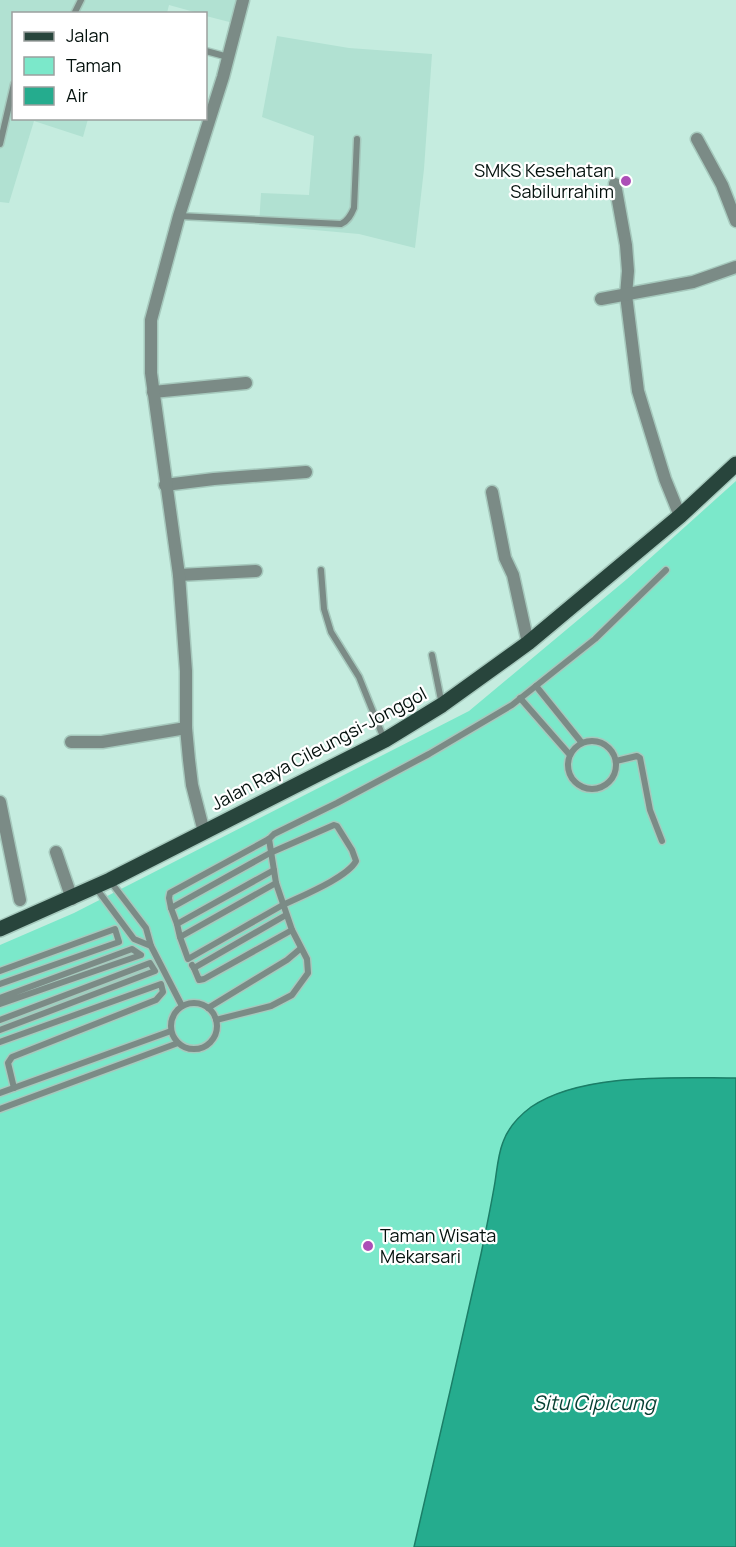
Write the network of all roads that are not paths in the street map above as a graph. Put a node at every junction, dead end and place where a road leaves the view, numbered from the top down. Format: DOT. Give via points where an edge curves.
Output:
graph roads {
  1 [pos="243,0"];
  2 [pos="207,51"];
  3 [pos="228,57"];
  4 [pos="12,93"];
  5 [pos="357,139"];
  6 [pos="698,139"];
  7 [pos="0,144"];
  8 [pos="615,184"];
  9 [pos="179,216"];
  10 [pos="736,220"];
  11 [pos="736,267"];
  12 [pos="626,295"];
  13 [pos="601,299"];
  14 [pos="246,383"];
  15 [pos="153,392"];
  16 [pos="736,464"];
  17 [pos="306,472"];
  18 [pos="165,485"];
  19 [pos="492,492"];
  20 [pos="680,516"];
  21 [pos="321,570"];
  22 [pos="666,570"];
  23 [pos="256,571"];
  24 [pos="179,575"];
  25 [pos="528,643"];
  26 [pos="432,656"];
  27 [pos="536,686"];
  28 [pos="520,698"];
  29 [pos="442,705"];
  30 [pos="186,728"];
  31 [pos="385,740"];
  32 [pos="71,742"];
  33 [pos="582,743"];
  34 [pos="570,755"];
  35 [pos="616,761"];
  36 [pos="0,802"];
  37 [pos="204,832"];
  38 [pos="269,839"];
  39 [pos="662,841"];
  40 [pos="56,852"];
  41 [pos="270,853"];
  42 [pos="274,870"];
  43 [pos="276,883"];
  44 [pos="103,884"];
  45 [pos="72,899"];
  46 [pos="20,900"];
  47 [pos="284,905"];
  48 [pos="171,908"];
  49 [pos="286,915"];
  50 [pos="177,924"];
  51 [pos="0,929"];
  52 [pos="292,930"];
  53 [pos="180,937"];
  54 [pos="119,942"];
  55 [pos="151,946"];
  56 [pos="132,949"];
  57 [pos="300,949"];
  58 [pos="141,955"];
  59 [pos="188,959"];
  60 [pos="150,963"];
  61 [pos="194,968"];
  62 [pos="0,971"];
  63 [pos="155,971"];
  64 [pos="0,984"];
  65 [pos="161,984"];
  66 [pos="0,998"];
  67 [pos="0,1004"];
  68 [pos="182,1006"];
  69 [pos="208,1008"];
  70 [pos="0,1020"];
  71 [pos="216,1020"];
  72 [pos="0,1030"];
  73 [pos="171,1031"];
  74 [pos="0,1042"];
  75 [pos="178,1043"];
  76 [pos="14,1088"];
  77 [pos="0,1093"];
  78 [pos="0,1109"];
  1 -- 3 [label="street"];
  2 -- 3 [label="lane"];
  3 -- 9 [label="street"];
  4 -- 7 [label="lane"];
  5 -- 9 [label="lane" via="354,208 341,224"];
  6 -- 10 [label="street"];
  8 -- 12 [label="street" via="626,245"];
  9 -- 15 [label="street" via="151,320"];
  11 -- 12 [label="street" via="693,282"];
  12 -- 13 [label="street"];
  12 -- 20 [label="street" via="642,410"];
  14 -- 15 [label="street"];
  15 -- 18 [label="street"];
  16 -- 20 [label="main road, Jalan Raya Cileungsi-Jonggol"];
  17 -- 18 [label="street"];
  18 -- 24 [label="street"];
  19 -- 25 [label="street"];
  20 -- 25 [label="main road, Jalan Raya Cileungsi-Jonggol"];
  21 -- 31 [label="lane" via="324,609 331,632 359,677"];
  22 -- 27 [label="lane" via="594,639"];
  23 -- 24 [label="street"];
  24 -- 30 [label="street"];
  25 -- 29 [label="main road, Jalan Raya Cileungsi-Jonggol"];
  26 -- 29 [label="lane"];
  27 -- 28 [label="lane"];
  27 -- 33 [label="lane"];
  28 -- 34 [label="lane"];
  28 -- 38 [label="lane" via="429,754"];
  29 -- 31 [label="main road, Jalan Raya Cileungsi-Jonggol"];
  30 -- 32 [label="street" via="123,740"];
  30 -- 37 [label="street" via="192,785"];
  31 -- 37 [label="main road, Jalan Raya Cileungsi-Jonggol"];
  33 -- 34 [label="lane"];
  33 -- 35 [label="lane" via="603,744"];
  34 -- 35 [label="lane" via="570,774 577,784 589,788 608,782"];
  35 -- 39 [label="lane" via="640,758 648,802"];
  36 -- 46 [label="street"];
  37 -- 44 [label="main road, Jalan Raya Cileungsi-Jonggol"];
  38 -- 41 [label="lane"];
  38 -- 48 [label="lane" via="170,892"];
  40 -- 45 [label="street"];
  41 -- 42 [label="lane"];
  41 -- 47 [label="lane" via="334,825 356,858 352,867"];
  41 -- 48 [label="lane"];
  42 -- 43 [label="lane"];
  42 -- 50 [label="lane"];
  43 -- 47 [label="lane"];
  43 -- 53 [label="lane"];
  44 -- 45 [label="main road, Jalan Raya Cileungsi-Jonggol"];
  44 -- 55 [label="lane" via="146,928"];
  44 -- 55 [label="lane" via="134,939"];
  45 -- 51 [label="main road, Jalan Raya Cileungsi-Jonggol"];
  47 -- 49 [label="lane"];
  47 -- 59 [label="lane"];
  48 -- 50 [label="lane"];
  49 -- 52 [label="lane"];
  49 -- 61 [label="lane"];
  50 -- 53 [label="lane"];
  52 -- 57 [label="lane"];
  52 -- 61 [label="lane" via="204,979 199,980"];
  53 -- 59 [label="lane"];
  54 -- 56 [label="lane"];
  54 -- 62 [label="lane" via="115,930"];
  54 -- 64 [label="lane"];
  55 -- 68 [label="lane"];
  56 -- 58 [label="lane"];
  56 -- 66 [label="lane"];
  57 -- 69 [label="lane"];
  57 -- 71 [label="lane" via="307,959 309,973 292,995 271,1006"];
  58 -- 60 [label="lane"];
  58 -- 67 [label="lane"];
  59 -- 61 [label="lane"];
  60 -- 63 [label="lane"];
  60 -- 70 [label="lane"];
  63 -- 65 [label="lane"];
  63 -- 72 [label="lane"];
  65 -- 74 [label="lane"];
  65 -- 76 [label="lane" via="163,992 156,1000 12,1057 8,1063"];
  68 -- 69 [label="lane" via="194,1002"];
  68 -- 73 [label="lane" via="173,1015"];
  69 -- 71 [label="lane"];
  71 -- 75 [label="lane" via="215,1034 206,1045 193,1048"];
  73 -- 75 [label="lane"];
  73 -- 76 [label="lane"];
  75 -- 78 [label="lane"];
  76 -- 77 [label="lane"];
}
